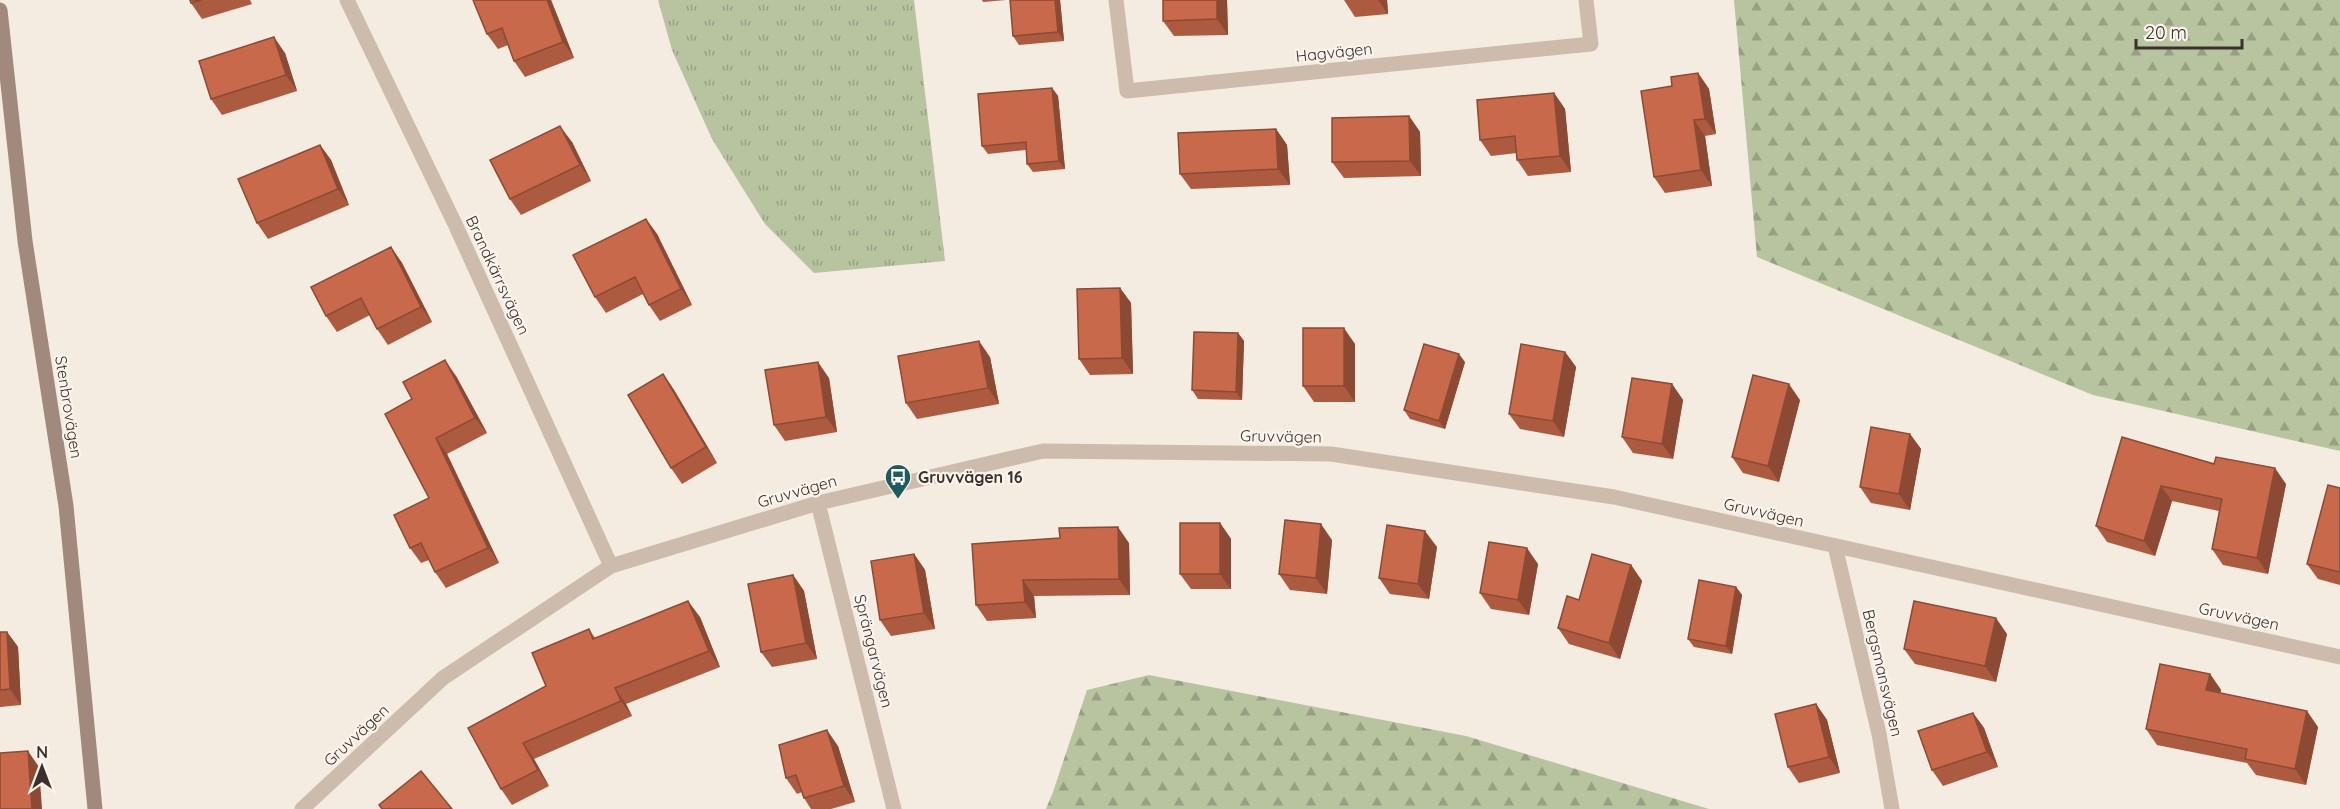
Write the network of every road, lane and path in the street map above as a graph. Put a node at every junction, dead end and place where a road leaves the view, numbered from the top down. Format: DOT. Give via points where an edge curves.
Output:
graph roads {
  1 [pos="347,0"];
  2 [pos="1116,0"];
  3 [pos="1586,0"];
  4 [pos="0,10"];
  5 [pos="818,503"];
  6 [pos="1835,546"];
  7 [pos="611,566"];
  8 [pos="2340,657"];
  9 [pos="95,809"];
  10 [pos="302,809"];
  11 [pos="894,809"];
  12 [pos="1892,809"];
  1 -- 7 [label="street, Brandkärrsvägen" via="455,224"];
  2 -- 3 [label="street, Hagvägen" via="1127,91 1591,44"];
  4 -- 9 [label="street, Stenbrovägen" via="25,241 66,506"];
  5 -- 6 [label="street, Gruvvägen" via="1043,451 1331,454 1614,497"];
  5 -- 7 [label="street, Gruvvägen"];
  5 -- 11 [label="street, Sprängarvägen"];
  6 -- 8 [label="street, Gruvvägen"];
  6 -- 12 [label="street, Bergsmansvägen" via="1879,734"];
  7 -- 10 [label="street, Gruvvägen" via="443,678"];
}
